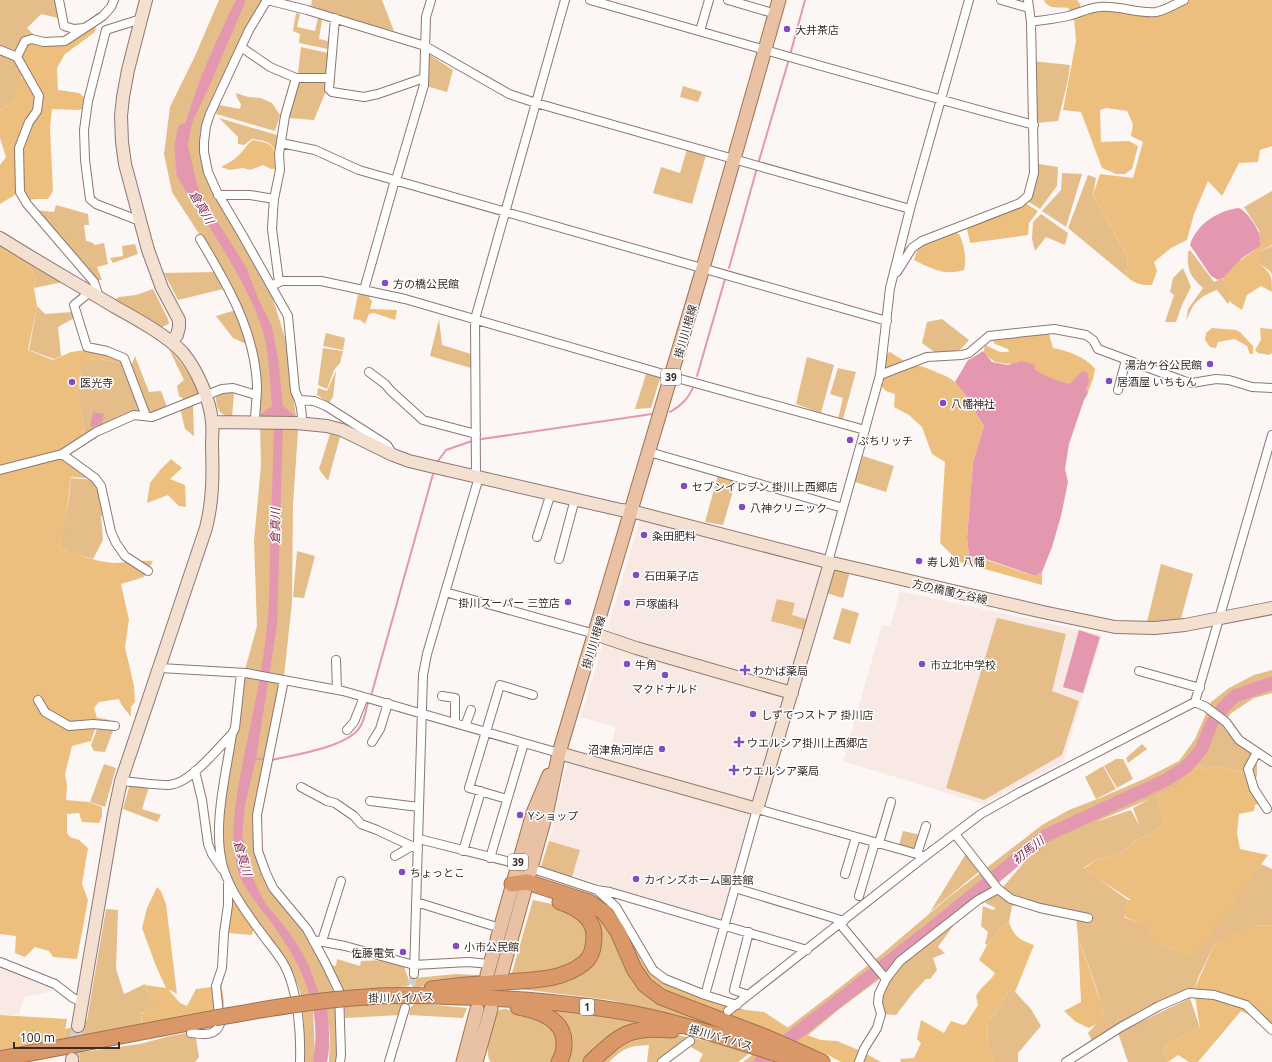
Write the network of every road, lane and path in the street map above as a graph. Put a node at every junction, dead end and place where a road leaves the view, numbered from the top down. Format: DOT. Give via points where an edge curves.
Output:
graph roads {
  1 [pos="58,0"];
  2 [pos="114,0"];
  3 [pos="146,0"];
  4 [pos="267,0"];
  5 [pos="431,0"];
  6 [pos="565,0"];
  7 [pos="590,0"];
  8 [pos="709,0"];
  9 [pos="728,0"];
  10 [pos="779,0"];
  11 [pos="970,0"];
  12 [pos="1001,0"];
  13 [pos="1184,0"];
  14 [pos="1029,4"];
  15 [pos="776,14"];
  16 [pos="335,18"];
  17 [pos="141,19"];
  18 [pos="1031,22"];
  19 [pos="85,28"];
  20 [pos="700,31"];
  21 [pos="425,46"];
  22 [pos="241,47"];
  23 [pos="765,49"];
  24 [pos="0,50"];
  25 [pos="16,57"];
  26 [pos="296,78"];
  27 [pos="329,78"];
  28 [pos="424,78"];
  29 [pos="941,100"];
  30 [pos="536,103"];
  31 [pos="1034,125"];
  32 [pos="280,143"];
  33 [pos="734,159"];
  34 [pos="396,180"];
  35 [pos="218,195"];
  36 [pos="274,200"];
  37 [pos="910,209"];
  38 [pos="505,211"];
  39 [pos="140,221"];
  40 [pos="0,238"];
  41 [pos="200,238"];
  42 [pos="703,268"];
  43 [pos="892,280"];
  44 [pos="279,282"];
  45 [pos="271,286"];
  46 [pos="364,290"];
  47 [pos="95,295"];
  48 [pos="475,319"];
  49 [pos="886,321"];
  50 [pos="171,342"];
  51 [pos="1126,360"];
  52 [pos="369,372"];
  53 [pos="880,375"];
  54 [pos="672,376"];
  55 [pos="1272,388"];
  56 [pos="1118,390"];
  57 [pos="205,394"];
  58 [pos="256,394"];
  59 [pos="300,400"];
  60 [pos="146,416"];
  61 [pos="212,422"];
  62 [pos="258,423"];
  63 [pos="299,423"];
  64 [pos="865,430"];
  65 [pos="476,434"];
  66 [pos="1272,435"];
  67 [pos="649,452"];
  68 [pos="62,454"];
  69 [pos="393,454"];
  70 [pos="0,470"];
  71 [pos="478,477"];
  72 [pos="551,493"];
  73 [pos="575,499"];
  74 [pos="843,508"];
  75 [pos="631,511"];
  76 [pos="537,537"];
  77 [pos="559,559"];
  78 [pos="829,562"];
  79 [pos="148,571"];
  80 [pos="445,592"];
  81 [pos="1272,608"];
  82 [pos="1218,619"];
  83 [pos="595,634"];
  84 [pos="336,660"];
  85 [pos="160,668"];
  86 [pos="1139,671"];
  87 [pos="244,673"];
  88 [pos="283,680"];
  89 [pos="1200,688"];
  90 [pos="337,690"];
  91 [pos="792,693"];
  92 [pos="532,695"];
  93 [pos="442,696"];
  94 [pos="364,697"];
  95 [pos="38,700"];
  96 [pos="1195,702"];
  97 [pos="388,703"];
  98 [pos="471,710"];
  99 [pos="421,712"];
  100 [pos="455,723"];
  101 [pos="115,726"];
  102 [pos="465,726"];
  103 [pos="347,730"];
  104 [pos="486,732"];
  105 [pos="232,734"];
  106 [pos="372,742"];
  107 [pos="524,743"];
  108 [pos="1257,752"];
  109 [pos="559,753"];
  110 [pos="1272,762"];
  111 [pos="195,771"];
  112 [pos="122,781"];
  113 [pos="301,787"];
  114 [pos="481,791"];
  115 [pos="507,799"];
  116 [pos="370,802"];
  117 [pos="891,802"];
  118 [pos="419,807"];
  119 [pos="757,809"];
  120 [pos="1267,809"];
  121 [pos="926,826"];
  122 [pos="955,834"];
  123 [pos="856,837"];
  124 [pos="419,838"];
  125 [pos="877,843"];
  126 [pos="415,848"];
  127 [pos="463,851"];
  128 [pos="394,856"];
  129 [pos="920,856"];
  130 [pos="490,858"];
  131 [pos="518,864"];
  132 [pos="845,874"];
  133 [pos="227,878"];
  134 [pos="341,881"];
  135 [pos="524,881"];
  136 [pos="735,888"];
  137 [pos="997,888"];
  138 [pos="597,890"];
  139 [pos="859,896"];
  140 [pos="416,902"];
  141 [pos="1088,918"];
  142 [pos="842,922"];
  143 [pos="725,925"];
  144 [pos="500,928"];
  145 [pos="749,932"];
  146 [pos="317,941"];
  147 [pos="807,950"];
  148 [pos="0,962"];
  149 [pos="414,965"];
  150 [pos="488,969"];
  151 [pos="414,974"];
  152 [pos="501,976"];
  153 [pos="884,977"];
  154 [pos="705,995"];
  155 [pos="748,995"];
  156 [pos="401,1001"];
  157 [pos="82,1002"];
  158 [pos="737,1005"];
  159 [pos="477,1009"];
  160 [pos="492,1009"];
  161 [pos="728,1011"];
  162 [pos="78,1026"];
  163 [pos="1272,1030"];
  164 [pos="191,1033"];
  165 [pos="690,1041"];
  166 [pos="764,1049"];
  167 [pos="0,1060"];
  168 [pos="300,1062"];
  169 [pos="340,1062"];
  170 [pos="389,1062"];
  171 [pos="462,1062"];
  172 [pos="476,1062"];
  173 [pos="559,1062"];
  174 [pos="591,1062"];
  175 [pos="663,1062"];
  176 [pos="800,1062"];
  177 [pos="822,1062"];
  178 [pos="859,1062"];
  179 [pos="1066,1062"];
  1 -- 19 [label="street" via="64,26 74,29"];
  2 -- 19 [label="street" via="103,16"];
  3 -- 17 [label="street"];
  4 -- 16 [label="street"];
  4 -- 22 [label="street"];
  5 -- 21 [label="street" via="426,17"];
  6 -- 30 [label="street"];
  7 -- 20 [label="street"];
  8 -- 20 [label="street"];
  9 -- 15 [label="street"];
  10 -- 15 [label="main road, 掛川川根線 / 39"];
  11 -- 29 [label="street"];
  12 -- 14 [label="street"];
  13 -- 18 [label="street" via="1157,12 1124,8 1089,8 1069,16"];
  14 -- 18 [label="street"];
  15 -- 23 [label="main road, 掛川川根線 / 39"];
  16 -- 21 [label="street"];
  16 -- 27 [label="street"];
  17 -- 39 [label="street" via="128,70 121,116 125,164"];
  17 -- 39 [label="street" via="106,30 88,101 84,130 90,199 96,204"];
  18 -- 31 [label="street"];
  19 -- 25 [label="street" via="65,41 25,41"];
  20 -- 23 [label="street"];
  21 -- 28 [label="street"];
  21 -- 30 [label="street" via="509,94"];
  22 -- 26 [label="street" via="270,67"];
  22 -- 35 [label="street" via="206,126 204,152 208,172"];
  23 -- 29 [label="street"];
  23 -- 33 [label="main road, 掛川川根線 / 39"];
  24 -- 25 [label="street"];
  25 -- 47 [label="street" via="39,96 37,111 29,122 19,148 20,192 27,204 94,282"];
  26 -- 27 [label="street"];
  26 -- 32 [label="street"];
  27 -- 28 [label="street" via="329,89 332,92 364,97"];
  28 -- 34 [label="street"];
  29 -- 31 [label="street"];
  29 -- 37 [label="street"];
  30 -- 33 [label="street"];
  30 -- 38 [label="street"];
  31 -- 43 [label="street" via="1034,173 1028,196 1020,203 922,241 912,248"];
  32 -- 34 [label="street" via="315,150 359,170"];
  32 -- 36 [label="street" via="280,170"];
  33 -- 37 [label="street"];
  33 -- 42 [label="main road, 掛川川根線 / 39"];
  34 -- 38 [label="street"];
  34 -- 46 [label="street"];
  35 -- 36 [label="street" via="250,195"];
  35 -- 45 [label="street"];
  36 -- 44 [label="street" via="272,229"];
  37 -- 43 [label="street"];
  38 -- 42 [label="street"];
  38 -- 48 [label="street"];
  39 -- 50 [label="street" via="162,288 179,320 177,335"];
  40 -- 47 [label="street"];
  41 -- 58 [label="street" via="243,320 254,365"];
  42 -- 49 [label="street"];
  42 -- 54 [label="main road, 掛川川根線 / 39"];
  43 -- 49 [label="street"];
  44 -- 45 [label="street"];
  44 -- 46 [label="street" via="321,281"];
  45 -- 59 [label="street" via="288,316 296,391"];
  46 -- 48 [label="street"];
  47 -- 50 [label="street"];
  47 -- 60 [label="street" via="74,305 87,348 107,351 124,358"];
  48 -- 54 [label="street"];
  48 -- 65 [label="street"];
  49 -- 53 [label="street"];
  50 -- 57 [label="street" via="192,365"];
  51 -- 53 [label="street" via="1098,349 1093,340 1086,335 1054,329 989,336 969,352 927,357"];
  51 -- 55 [label="street" via="1192,383 1216,379 1252,387"];
  51 -- 56 [label="street"];
  52 -- 65 [label="street" via="422,420"];
  53 -- 64 [label="street"];
  54 -- 64 [label="street"];
  54 -- 67 [label="main road, 掛川川根線 / 39"];
  57 -- 58 [label="street" via="233,388"];
  57 -- 60 [label="street" via="152,417"];
  57 -- 61 [label="street"];
  58 -- 62 [label="street"];
  59 -- 63 [label="street" via="302,412"];
  59 -- 69 [label="street" via="314,401 326,406 387,446"];
  60 -- 68 [label="street" via="134,415 96,432"];
  61 -- 62 [label="street, 方の橋薗ケ谷線"];
  61 -- 85 [label="street" via="211,509"];
  62 -- 63 [label="street, 方の橋薗ケ谷線"];
  63 -- 69 [label="street, 方の橋薗ケ谷線" via="342,430"];
  64 -- 74 [label="street"];
  65 -- 71 [label="street"];
  66 -- 82 [label="street"];
  67 -- 74 [label="street"];
  67 -- 75 [label="main road, 掛川川根線 / 39"];
  68 -- 70 [label="street"];
  68 -- 79 [label="street" via="95,478 101,486 111,532 116,543 125,556"];
  69 -- 71 [label="street, 方の橋薗ケ谷線" via="409,461"];
  71 -- 72 [label="street, 方の橋薗ケ谷線"];
  71 -- 80 [label="street"];
  72 -- 73 [label="street, 方の橋薗ケ谷線"];
  72 -- 76 [label="street"];
  73 -- 75 [label="street, 方の橋薗ケ谷線"];
  73 -- 77 [label="street"];
  74 -- 78 [label="street"];
  75 -- 78 [label="street, 方の橋薗ケ谷線"];
  75 -- 83 [label="main road, 掛川川根線 / 39"];
  78 -- 82 [label="street, 方の橋薗ケ谷線" via="1115,627 1155,628"];
  78 -- 91 [label="street"];
  80 -- 83 [label="street"];
  80 -- 99 [label="street" via="427,654"];
  81 -- 82 [label="street, 方の橋薗ケ谷線"];
  82 -- 89 [label="street"];
  83 -- 91 [label="street"];
  83 -- 109 [label="main road, 掛川川根線 / 39"];
  84 -- 90 [label="street"];
  85 -- 87 [label="street"];
  85 -- 112 [label="street"];
  86 -- 89 [label="street"];
  87 -- 88 [label="street"];
  87 -- 105 [label="street"];
  88 -- 90 [label="street"];
  88 -- 146 [label="street" via="256,815 258,851 273,888"];
  89 -- 96 [label="street"];
  90 -- 94 [label="street"];
  91 -- 119 [label="street"];
  92 -- 104 [label="street" via="500,686"];
  93 -- 100 [label="street" via="455,698"];
  94 -- 97 [label="street"];
  94 -- 103 [label="street" via="354,722"];
  95 -- 101 [label="street" via="46,712 69,726"];
  96 -- 108 [label="street" via="1226,722 1239,740"];
  96 -- 122 [label="street" via="1020,792 981,814"];
  97 -- 99 [label="street"];
  97 -- 106 [label="street" via="380,728"];
  98 -- 102 [label="street"];
  99 -- 100 [label="street"];
  99 -- 118 [label="street"];
  100 -- 102 [label="street"];
  102 -- 104 [label="street"];
  104 -- 107 [label="street"];
  104 -- 114 [label="street" via="470,788"];
  105 -- 111 [label="street"];
  105 -- 133 [label="street" via="219,818 219,844 222,866"];
  107 -- 109 [label="street"];
  107 -- 115 [label="street"];
  108 -- 110 [label="street"];
  108 -- 120 [label="street" via="1248,769 1254,790"];
  109 -- 119 [label="street"];
  109 -- 131 [label="main road, 掛川川根線 / 39" via="533,813"];
  109 -- 135 [label="main road, 掛川川根線 / 39" via="547,810"];
  111 -- 112 [label="street" via="178,783 168,785"];
  111 -- 133 [label="street" via="208,844"];
  112 -- 157 [label="street"];
  113 -- 126 [label="street" via="336,803 354,816 360,824"];
  114 -- 115 [label="street"];
  114 -- 127 [label="street"];
  115 -- 130 [label="street"];
  116 -- 118 [label="street"];
  117 -- 125 [label="street"];
  118 -- 124 [label="street"];
  119 -- 123 [label="street"];
  119 -- 136 [label="street"];
  121 -- 129 [label="street"];
  122 -- 129 [label="street"];
  122 -- 137 [label="street"];
  123 -- 125 [label="street"];
  123 -- 132 [label="street"];
  124 -- 126 [label="street"];
  124 -- 127 [label="street"];
  125 -- 129 [label="street"];
  125 -- 139 [label="street"];
  126 -- 128 [label="street"];
  126 -- 140 [label="street"];
  127 -- 130 [label="street"];
  129 -- 142 [label="street"];
  130 -- 131 [label="street"];
  131 -- 135 [label="main road, 掛川川根線 / 39"];
  131 -- 135 [label="street"];
  133 -- 164 [label="street" via="228,904 222,968 216,986 220,1024 212,1033"];
  133 -- 168 [label="street" via="229,886 256,927 283,962 293,985 300,1036"];
  134 -- 146 [label="street"];
  135 -- 138 [label="street"];
  135 -- 144 [label="main road, 掛川川根線 / 39"];
  135 -- 152 [label="main road, 掛川川根線 / 39"];
  135 -- 156 [label="highway" via="575,908 588,918 594,930 594,942 586,962 573,970 549,978 450,986"];
  135 -- 177 [label="highway" via="589,902 605,913 618,932 634,969 645,985 661,997 768,1038"];
  136 -- 142 [label="street"];
  136 -- 143 [label="street"];
  137 -- 141 [label="street" via="1018,902"];
  137 -- 153 [label="street" via="900,961"];
  138 -- 143 [label="street"];
  138 -- 154 [label="street" via="616,907 652,970 665,979"];
  140 -- 144 [label="street"];
  140 -- 149 [label="street"];
  142 -- 147 [label="street"];
  142 -- 153 [label="street"];
  143 -- 145 [label="street"];
  143 -- 154 [label="street"];
  144 -- 150 [label="main road, 掛川川根線 / 39"];
  145 -- 147 [label="street"];
  145 -- 155 [label="street" via="734,990"];
  146 -- 149 [label="street" via="346,946"];
  146 -- 169 [label="street" via="339,991"];
  147 -- 155 [label="street"];
  148 -- 157 [label="street" via="55,984 72,998"];
  149 -- 150 [label="street" via="468,962"];
  149 -- 151 [label="street"];
  153 -- 178 [label="street" via="879,994 881,1014 877,1028"];
  154 -- 158 [label="street"];
  155 -- 158 [label="street"];
  156 -- 166 [label="highway, 掛川バイパス / 1" via="503,998 591,1007 649,1017"];
  156 -- 167 [label="highway, 掛川バイパス / 1, bridge" via="368,997 339,998 215,1018"];
  156 -- 170 [label="street"];
  156 -- 173 [label="highway" via="508,1005 534,1010 553,1020 562,1032 564,1051"];
  157 -- 162 [label="street"];
  158 -- 161 [label="street"];
  159 -- 171 [label="main road"];
  160 -- 172 [label="main road"];
  163 -- 179 [label="street" via="1246,1005 1214,995 1189,993 1121,1027"];
  165 -- 175 [label="street"];
  166 -- 174 [label="highway" via="671,1030 648,1029 630,1032 615,1040"];
  166 -- 176 [label="highway, 掛川バイパス / 1"];
}
